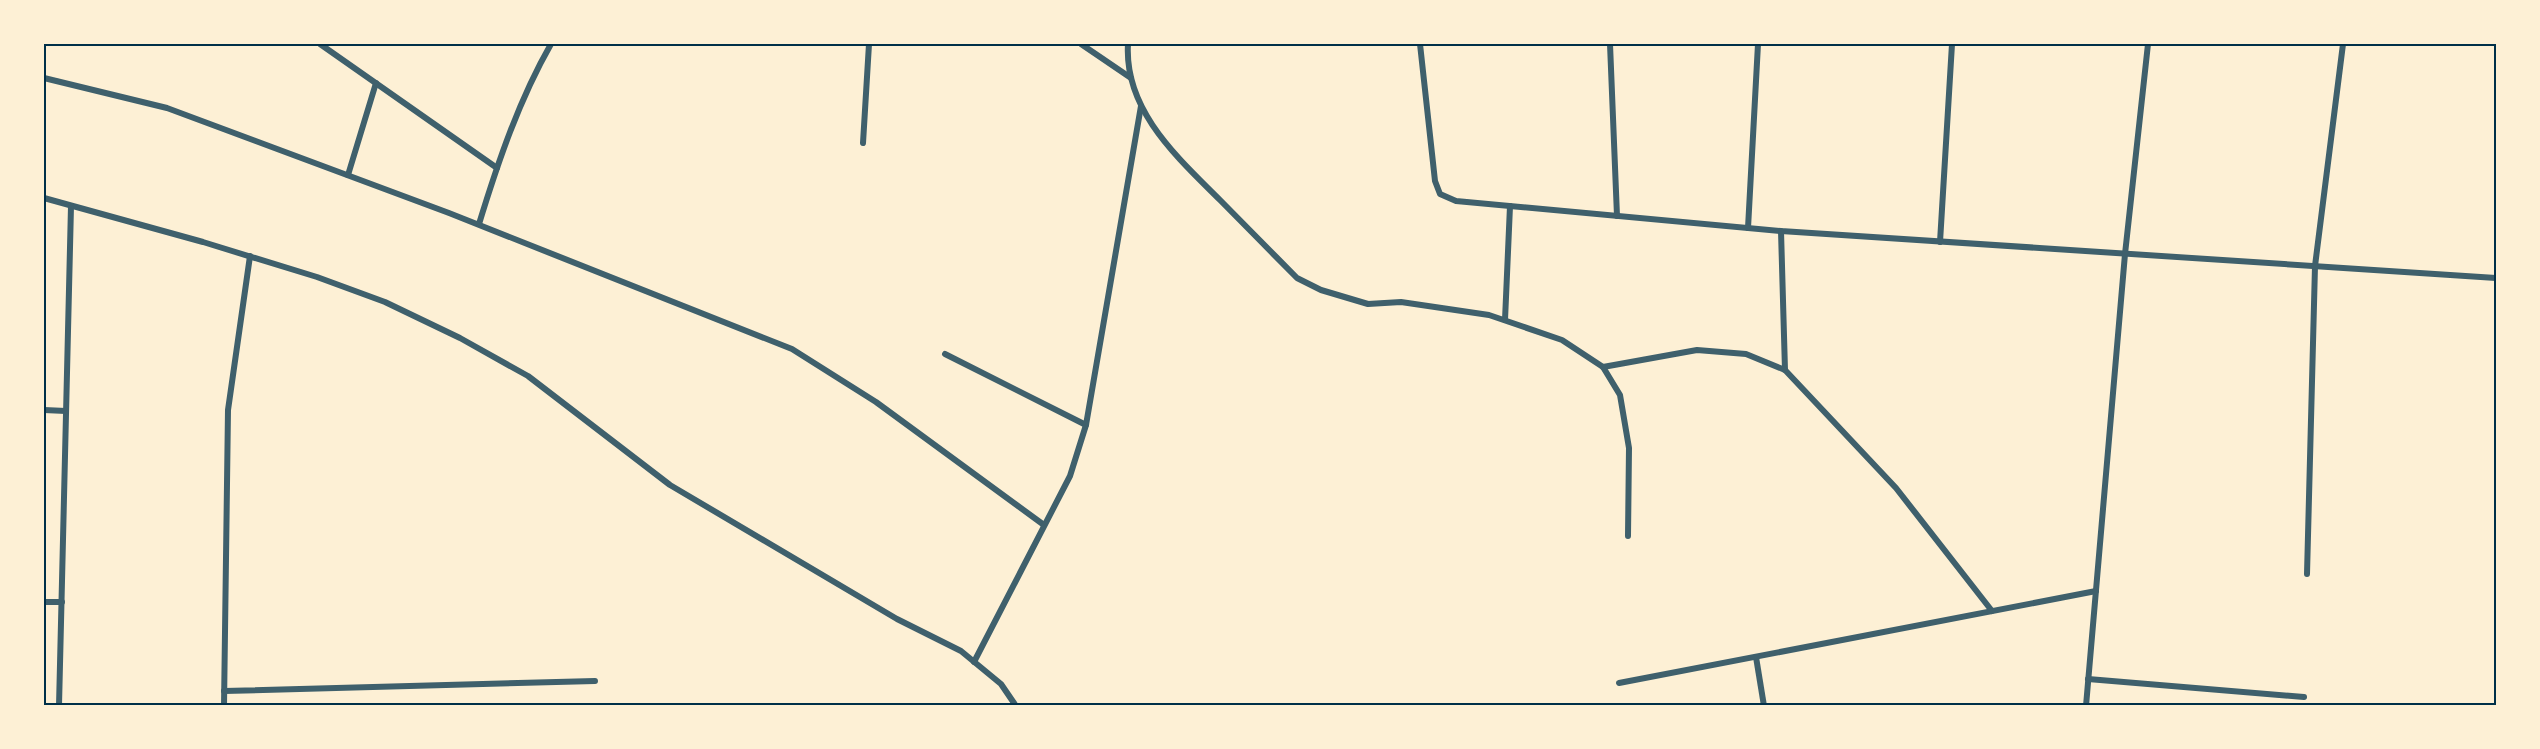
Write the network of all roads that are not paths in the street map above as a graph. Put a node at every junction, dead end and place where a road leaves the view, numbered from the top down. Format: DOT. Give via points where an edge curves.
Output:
graph roads {
  1 [pos="320,44"];
  2 [pos="551,44"];
  3 [pos="869,44"];
  4 [pos="1081,44"];
  5 [pos="1128,44"];
  6 [pos="1420,44"];
  7 [pos="1610,44"];
  8 [pos="1758,44"];
  9 [pos="1952,44"];
  10 [pos="2148,44"];
  11 [pos="2343,44"];
  12 [pos="44,78"];
  13 [pos="1131,78"];
  14 [pos="376,82"];
  15 [pos="1141,105"];
  16 [pos="862,143"];
  17 [pos="497,168"];
  18 [pos="348,175"];
  19 [pos="44,198"];
  20 [pos="71,206"];
  21 [pos="1510,206"];
  22 [pos="1617,216"];
  23 [pos="479,224"];
  24 [pos="1748,228"];
  25 [pos="1781,231"];
  26 [pos="1940,242"];
  27 [pos="2125,254"];
  28 [pos="250,256"];
  29 [pos="2315,266"];
  30 [pos="2496,278"];
  31 [pos="1505,320"];
  32 [pos="945,354"];
  33 [pos="1603,367"];
  34 [pos="1785,370"];
  35 [pos="44,410"];
  36 [pos="66,411"];
  37 [pos="1086,425"];
  38 [pos="1044,525"];
  39 [pos="1628,536"];
  40 [pos="2307,574"];
  41 [pos="2096,591"];
  42 [pos="44,603"];
  43 [pos="62,603"];
  44 [pos="1992,611"];
  45 [pos="1756,657"];
  46 [pos="974,662"];
  47 [pos="2088,679"];
  48 [pos="595,681"];
  49 [pos="1619,683"];
  50 [pos="224,691"];
  51 [pos="2304,697"];
  52 [pos="60,705"];
  53 [pos="224,705"];
  54 [pos="1016,705"];
  55 [pos="1764,705"];
  56 [pos="2086,705"];
  1 -- 14 [label="street"];
  2 -- 17 [label="street" via="504,144"];
  3 -- 16 [label="street"];
  4 -- 13 [label="street"];
  5 -- 13 [label="street"];
  6 -- 21 [label="street" via="1435,182 1440,194 1456,201"];
  7 -- 22 [label="street"];
  8 -- 24 [label="street"];
  9 -- 26 [label="street"];
  10 -- 27 [label="street"];
  11 -- 29 [label="street"];
  12 -- 18 [label="street" via="167,108"];
  13 -- 15 [label="street"];
  14 -- 17 [label="street"];
  14 -- 18 [label="street"];
  15 -- 31 [label="street" via="1165,145 1297,279 1368,304 1401,302"];
  15 -- 37 [label="street"];
  17 -- 23 [label="street"];
  18 -- 23 [label="street"];
  19 -- 20 [label="street"];
  20 -- 28 [label="street"];
  20 -- 36 [label="street"];
  21 -- 22 [label="street"];
  21 -- 31 [label="street"];
  22 -- 24 [label="street"];
  23 -- 38 [label="street" via="792,349 876,402"];
  24 -- 25 [label="street"];
  25 -- 26 [label="street"];
  25 -- 34 [label="street"];
  26 -- 27 [label="street"];
  27 -- 29 [label="street"];
  27 -- 41 [label="street"];
  28 -- 46 [label="street" via="385,302 528,376 670,485"];
  28 -- 50 [label="street" via="228,410"];
  29 -- 30 [label="street"];
  29 -- 40 [label="street"];
  31 -- 33 [label="street" via="1562,340"];
  32 -- 37 [label="street"];
  33 -- 34 [label="street" via="1697,350 1746,354"];
  33 -- 39 [label="street" via="1620,395 1629,448"];
  34 -- 44 [label="street" via="1896,488"];
  35 -- 36 [label="street"];
  36 -- 43 [label="street"];
  37 -- 38 [label="street" via="1070,476"];
  38 -- 46 [label="street"];
  41 -- 44 [label="street"];
  41 -- 47 [label="street"];
  42 -- 43 [label="street"];
  43 -- 52 [label="street"];
  44 -- 45 [label="street"];
  45 -- 49 [label="street"];
  45 -- 55 [label="street"];
  46 -- 54 [label="street" via="1001,684"];
  47 -- 51 [label="street"];
  47 -- 56 [label="street"];
  48 -- 50 [label="street"];
  50 -- 53 [label="street"];
}
